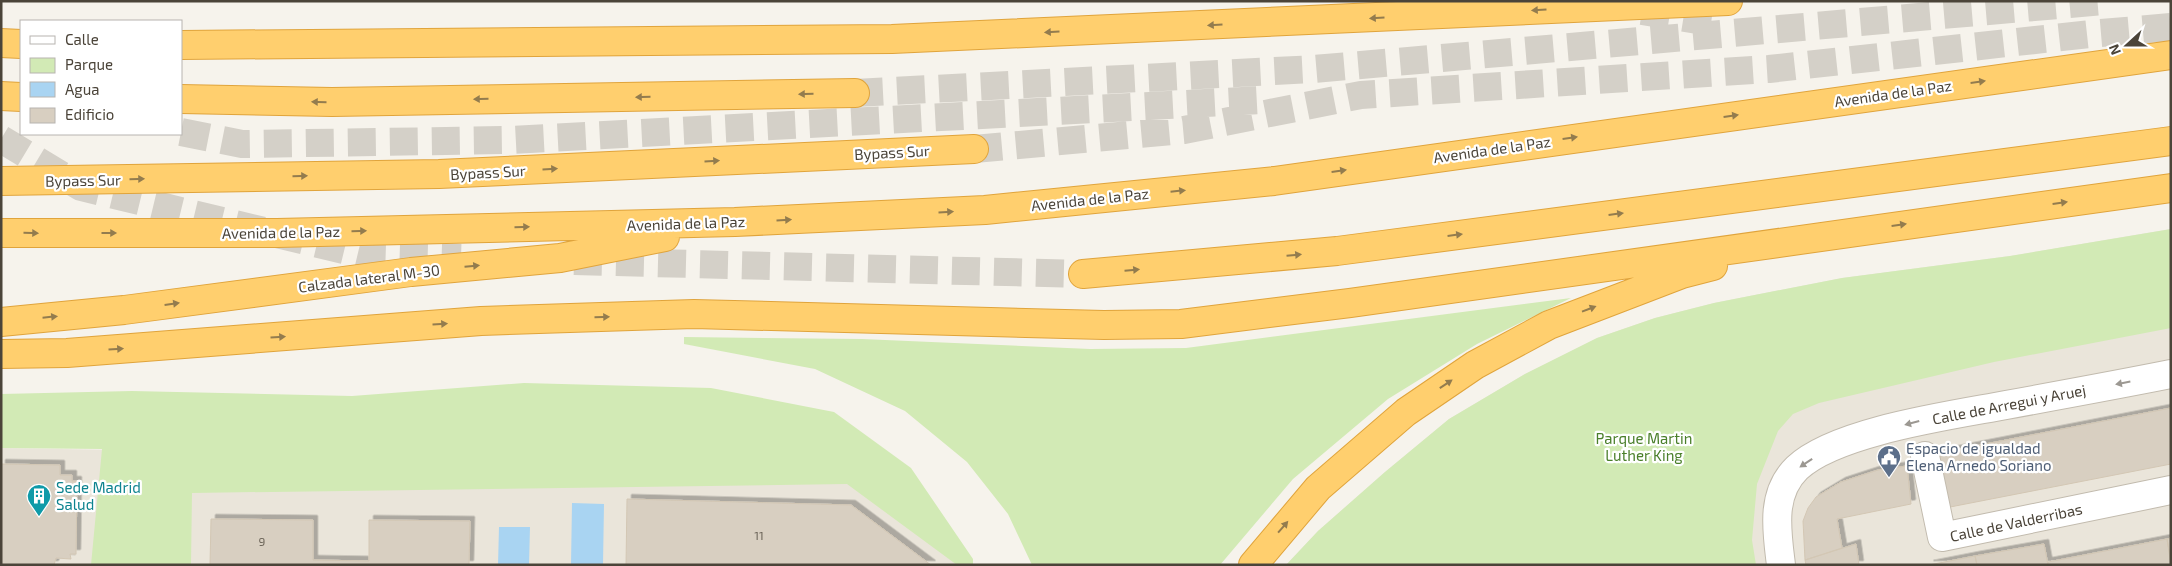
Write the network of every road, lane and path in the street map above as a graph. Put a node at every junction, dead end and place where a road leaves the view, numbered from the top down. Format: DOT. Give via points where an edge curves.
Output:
graph roads {
  1 [pos="1728,1"];
  2 [pos="1,43"];
  3 [pos="20,44"];
  4 [pos="182,46"];
  5 [pos="2171,55"];
  6 [pos="855,93"];
  7 [pos="1,96"];
  8 [pos="20,97"];
  9 [pos="182,99"];
  10 [pos="2171,141"];
  11 [pos="974,149"];
  12 [pos="1,181"];
  13 [pos="2171,188"];
  14 [pos="735,222"];
  15 [pos="1,232"];
  16 [pos="1850,232"];
  17 [pos="1083,274"];
  18 [pos="1,322"];
  19 [pos="1,354"];
  20 [pos="2171,374"];
  21 [pos="1925,456"];
  22 [pos="2171,490"];
  23 [pos="1253,565"];
  24 [pos="1781,565"];
  1 -- 4 [label="highway, one-way" via="892,39"];
  2 -- 3 [label="highway"];
  14 -- 5 [label="highway, Avenida de la Paz, one-way" via="985,210 1274,181"];
  6 -- 9 [label="highway, one-way" via="332,102"];
  7 -- 8 [label="highway"];
  17 -- 10 [label="highway, one-way" via="1338,250"];
  12 -- 11 [label="highway, Bypass Sur, one-way" via="438,174"];
  16 -- 13 [label="highway, one-way"];
  15 -- 14 [label="highway, Avenida de la Paz, one-way" via="277,233"];
  18 -- 14 [label="highway, Calzada lateral M-30, one-way" via="124,310 411,272 560,258"];
  19 -- 16 [label="highway, one-way" via="67,353 481,321 684,314 1104,325 1181,324 1350,304"];
  23 -- 16 [label="highway, one-way" via="1318,488 1406,412 1474,365 1549,324 1682,274"];
  20 -- 24 [label="street, Calle de Arregui y Aruej, one-way" via="1918,421 1849,440 1824,451 1797,468 1783,490 1775,518"];
  21 -- 22 [label="street, Calle de Valderribas" via="1942,537"];
}
